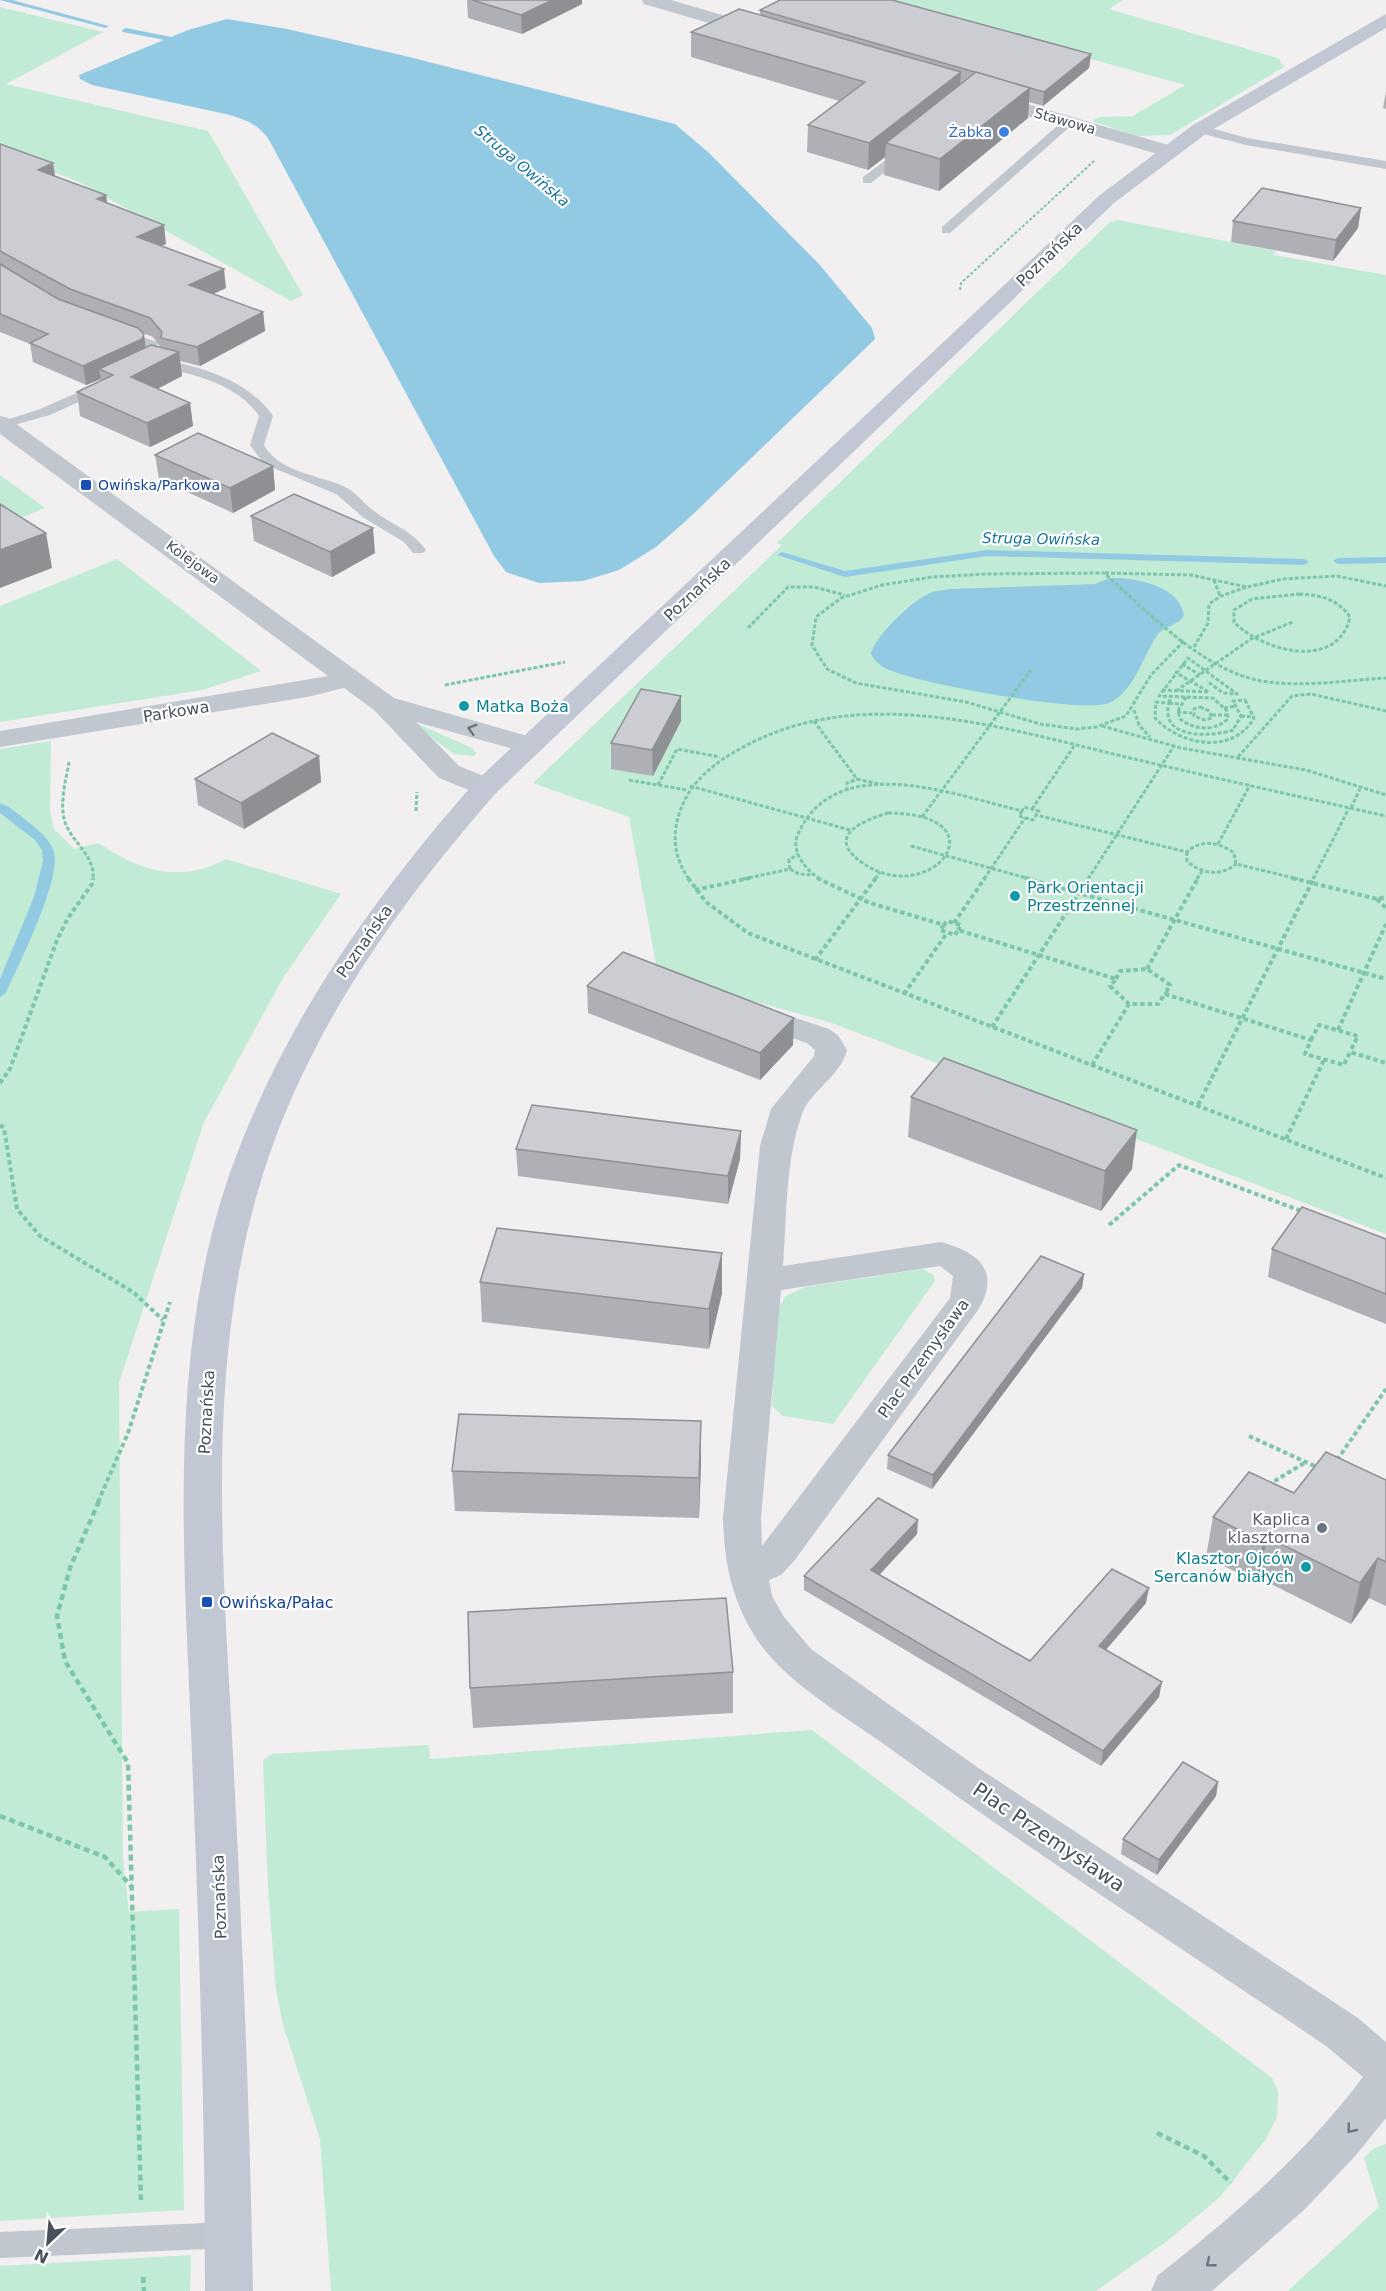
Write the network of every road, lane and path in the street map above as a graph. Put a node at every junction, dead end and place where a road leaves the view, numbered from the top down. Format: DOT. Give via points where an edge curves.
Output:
graph roads {
  1 [pos="651,0"];
  2 [pos="1386,20"];
  3 [pos="775,36"];
  4 [pos="966,92"];
  5 [pos="1068,123"];
  6 [pos="1200,129"];
  7 [pos="1124,138"];
  8 [pos="913,143"];
  9 [pos="1168,151"];
  10 [pos="1386,165"];
  11 [pos="867,180"];
  12 [pos="946,230"];
  13 [pos="960,294"];
  14 [pos="107,328"];
  15 [pos="152,362"];
  16 [pos="131,373"];
  17 [pos="111,382"];
  18 [pos="2,424"];
  19 [pos="418,550"];
  20 [pos="1104,573"];
  21 [pos="1214,580"];
  22 [pos="1244,580"];
  23 [pos="1386,586"];
  24 [pos="1246,587"];
  25 [pos="845,595"];
  26 [pos="1221,596"];
  27 [pos="1293,622"];
  28 [pos="748,628"];
  29 [pos="1251,639"];
  30 [pos="1184,641"];
  31 [pos="1194,647"];
  32 [pos="568,660"];
  33 [pos="1219,663"];
  34 [pos="1182,664"];
  35 [pos="1031,670"];
  36 [pos="1208,670"];
  37 [pos="1175,672"];
  38 [pos="1200,675"];
  39 [pos="350,678"];
  40 [pos="1386,678"];
  41 [pos="1191,681"];
  42 [pos="1207,681"];
  43 [pos="1162,690"];
  44 [pos="1176,691"];
  45 [pos="1171,696"];
  46 [pos="1185,697"];
  47 [pos="1168,703"];
  48 [pos="384,704"];
  49 [pos="1180,704"];
  50 [pos="1237,706"];
  51 [pos="1224,708"];
  52 [pos="1134,710"];
  53 [pos="1386,711"];
  54 [pos="1001,712"];
  55 [pos="1178,712"];
  56 [pos="1192,713"];
  57 [pos="1212,715"];
  58 [pos="1228,715"];
  59 [pos="1241,716"];
  60 [pos="1254,717"];
  61 [pos="814,721"];
  62 [pos="84,726"];
  63 [pos="1101,726"];
  64 [pos="990,727"];
  65 [pos="1181,737"];
  66 [pos="0,739"];
  67 [pos="1153,740"];
  68 [pos="528,745"];
  69 [pos="1172,745"];
  70 [pos="1074,746"];
  71 [pos="1238,757"];
  72 [pos="721,758"];
  73 [pos="1161,765"];
  74 [pos="857,779"];
  75 [pos="629,780"];
  76 [pos="658,784"];
  77 [pos="880,784"];
  78 [pos="1250,785"];
  79 [pos="486,787"];
  80 [pos="689,788"];
  81 [pos="1360,789"];
  82 [pos="847,791"];
  83 [pos="941,792"];
  84 [pos="1384,794"];
  85 [pos="1350,808"];
  86 [pos="1032,809"];
  87 [pos="1022,811"];
  88 [pos="1036,816"];
  89 [pos="1386,816"];
  90 [pos="922,817"];
  91 [pos="805,818"];
  92 [pos="1025,818"];
  93 [pos="850,830"];
  94 [pos="1116,834"];
  95 [pos="1218,844"];
  96 [pos="911,846"];
  97 [pos="1187,852"];
  98 [pos="798,854"];
  99 [pos="948,856"];
  100 [pos="1236,864"];
  101 [pos="990,868"];
  102 [pos="790,869"];
  103 [pos="1202,871"];
  104 [pos="880,872"];
  105 [pos="813,875"];
  106 [pos="1311,882"];
  107 [pos="695,890"];
  108 [pos="1078,894"];
  109 [pos="1386,897"];
  110 [pos="860,899"];
  111 [pos="1377,899"];
  112 [pos="1386,908"];
  113 [pos="1174,920"];
  114 [pos="954,923"];
  115 [pos="1386,924"];
  116 [pos="944,925"];
  117 [pos="958,930"];
  118 [pos="947,932"];
  119 [pos="1278,949"];
  120 [pos="1039,955"];
  121 [pos="815,960"];
  122 [pos="1147,969"];
  123 [pos="1364,973"];
  124 [pos="1116,979"];
  125 [pos="1386,979"];
  126 [pos="904,994"];
  127 [pos="1165,994"];
  128 [pos="1129,1004"];
  129 [pos="726,1006"];
  130 [pos="1242,1018"];
  131 [pos="992,1027"];
  132 [pos="1338,1030"];
  133 [pos="1311,1040"];
  134 [pos="1350,1052"];
  135 [pos="1324,1060"];
  136 [pos="1386,1063"];
  137 [pos="1092,1065"];
  138 [pos="0,1083"];
  139 [pos="1198,1105"];
  140 [pos="0,1125"];
  141 [pos="1286,1139"];
  142 [pos="1386,1178"];
  143 [pos="1310,1214"];
  144 [pos="1109,1225"];
  145 [pos="763,1281"];
  146 [pos="163,1320"];
  147 [pos="1386,1389"];
  148 [pos="1249,1436"];
  149 [pos="1306,1462"];
  150 [pos="1335,1463"];
  151 [pos="1329,1472"];
  152 [pos="1260,1490"];
  153 [pos="747,1573"];
  154 [pos="0,1816"];
  155 [pos="1386,2069"];
  156 [pos="1386,2082"];
  157 [pos="1157,2133"];
  158 [pos="1234,2187"];
  159 [pos="229,2235"];
  160 [pos="142,2239"];
  161 [pos="0,2245"];
  162 [pos="229,2291"];
  163 [pos="1175,2291"];
  1 -- 3 [label="street"];
  2 -- 6 [label="main road, Poznańska"];
  4 -- 5 [label="street, Stawowa"];
  5 -- 7 [label="street, Stawowa"];
  5 -- 12 [label="lane"];
  6 -- 9 [label="main road, Poznańska"];
  6 -- 10 [label="lane" via="1246,141"];
  7 -- 9 [label="street, Stawowa"];
  7 -- 13 [label="path" via="1066,184 961,283"];
  8 -- 11 [label="lane"];
  9 -- 68 [label="main road, Poznańska" via="1107,199"];
  14 -- 15 [label="lane" via="152,345 156,353"];
  15 -- 16 [label="lane"];
  15 -- 19 [label="lane" via="192,371 249,398 266,416 257,445 263,456 341,491 367,513 412,541"];
  17 -- 18 [label="lane" via="45,412"];
  18 -- 39 [label="street, Kolejowa"];
  20 -- 21 [label="path" via="1168,574"];
  20 -- 25 [label="path" via="944,576 891,583"];
  20 -- 30 [label="path"];
  21 -- 24 [label="path"];
  21 -- 26 [label="path"];
  22 -- 24 [label="path"];
  23 -- 24 [label="path" via="1319,576"];
  24 -- 26 [label="path"];
  25 -- 28 [label="path" via="790,586"];
  25 -- 54 [label="path" via="827,607 813,624 812,644 820,663 829,671 857,683"];
  26 -- 31 [label="path" via="1209,604 1209,618"];
  27 -- 29 [label="path"];
  29 -- 29 [label="path" via="1283,649 1319,649 1345,636 1350,617 1342,606 1312,595 1252,599 1238,606 1232,616 1238,628"];
  29 -- 33 [label="path"];
  30 -- 31 [label="path"];
  30 -- 52 [label="path" via="1149,679"];
  31 -- 33 [label="path"];
  32 -- 48 [label="path" via="447,684"];
  33 -- 36 [label="path"];
  33 -- 40 [label="path" via="1261,681"];
  34 -- 36 [label="path" via="1188,658"];
  34 -- 37 [label="path"];
  34 -- 38 [label="path"];
  35 -- 54 [label="path"];
  36 -- 38 [label="path"];
  36 -- 42 [label="path" via="1237,694 1223,693"];
  37 -- 41 [label="path"];
  37 -- 43 [label="path"];
  38 -- 41 [label="path"];
  39 -- 48 [label="street, Kolejowa"];
  39 -- 62 [label="street, Parkowa" via="308,689"];
  41 -- 44 [label="path"];
  41 -- 44 [label="path" via="1209,692"];
  43 -- 44 [label="path"];
  43 -- 45 [label="path" via="1159,696"];
  45 -- 46 [label="path"];
  45 -- 47 [label="path"];
  46 -- 49 [label="path"];
  46 -- 51 [label="path" via="1213,698"];
  47 -- 49 [label="path"];
  47 -- 59 [label="path" via="1170,723 1197,734 1226,733 1236,727"];
  47 -- 65 [label="path" via="1156,702 1155,718 1167,731"];
  68 -- 48 [label="street, Kolejowa, one-way"];
  48 -- 79 [label="street, Kolejowa" via="449,772"];
  49 -- 55 [label="path"];
  50 -- 51 [label="path"];
  50 -- 59 [label="path"];
  50 -- 60 [label="path" via="1233,701 1245,700"];
  51 -- 58 [label="path"];
  52 -- 63 [label="path"];
  52 -- 67 [label="path" via="1143,730"];
  53 -- 71 [label="path" via="1311,694 1292,696"];
  54 -- 63 [label="path" via="1056,728"];
  54 -- 64 [label="path"];
  55 -- 56 [label="path"];
  55 -- 58 [label="path" via="1185,723 1207,728 1221,726"];
  56 -- 57 [label="path" via="1205,720"];
  56 -- 57 [label="path" via="1200,707"];
  57 -- 58 [label="path"];
  59 -- 60 [label="path"];
  60 -- 65 [label="path" via="1246,733 1234,739 1211,742"];
  61 -- 64 [label="path" via="889,714"];
  61 -- 72 [label="path" via="762,736"];
  61 -- 74 [label="path"];
  62 -- 66 [label="street, Parkowa"];
  62 -- 138 [label="path" via="67,769 63,805 65,822 94,868 92,884 57,940 10,1069"];
  63 -- 67 [label="path"];
  64 -- 70 [label="path"];
  64 -- 83 [label="path"];
  65 -- 69 [label="path"];
  67 -- 69 [label="path"];
  68 -- 79 [label="main road, Poznańska"];
  69 -- 71 [label="path"];
  69 -- 73 [label="path"];
  70 -- 73 [label="path"];
  70 -- 86 [label="path"];
  71 -- 81 [label="path" via="1306,770"];
  72 -- 76 [label="path" via="677,748"];
  72 -- 80 [label="path"];
  73 -- 78 [label="path"];
  73 -- 94 [label="path"];
  74 -- 77 [label="path"];
  74 -- 82 [label="path" via="847,783"];
  75 -- 76 [label="path"];
  76 -- 80 [label="path"];
  77 -- 82 [label="path"];
  77 -- 83 [label="path"];
  78 -- 85 [label="path"];
  78 -- 95 [label="path"];
  79 -- 159 [label="main road, Poznańska" via="387,907 350,958 310,1025 277,1093 253,1158 218,1289 206,1392 203,1496"];
  80 -- 91 [label="path"];
  80 -- 107 [label="path" via="675,819 673,838 676,858"];
  81 -- 84 [label="path"];
  81 -- 85 [label="path"];
  82 -- 91 [label="path" via="818,805"];
  83 -- 87 [label="path"];
  83 -- 90 [label="path"];
  85 -- 89 [label="path"];
  85 -- 106 [label="path"];
  86 -- 87 [label="path" via="1024,807"];
  86 -- 88 [label="path" via="1039,811"];
  87 -- 92 [label="path" via="1019,816"];
  88 -- 92 [label="path" via="1033,820"];
  88 -- 94 [label="path"];
  90 -- 93 [label="path" via="888,813 859,822"];
  90 -- 99 [label="path" via="945,830 952,848"];
  91 -- 93 [label="path"];
  91 -- 98 [label="path" via="797,836"];
  92 -- 101 [label="path"];
  93 -- 104 [label="path" via="847,850 865,867"];
  94 -- 97 [label="path"];
  94 -- 108 [label="path"];
  95 -- 97 [label="path" via="1198,844"];
  95 -- 100 [label="path" via="1234,853"];
  96 -- 99 [label="path"];
  97 -- 103 [label="path" via="1187,861"];
  98 -- 102 [label="path" via="789,861"];
  98 -- 105 [label="path"];
  99 -- 101 [label="path"];
  99 -- 104 [label="path" via="928,871"];
  100 -- 103 [label="path" via="1220,872"];
  100 -- 106 [label="path"];
  101 -- 108 [label="path"];
  101 -- 114 [label="path"];
  102 -- 105 [label="path"];
  102 -- 107 [label="path"];
  103 -- 113 [label="path"];
  104 -- 110 [label="path"];
  105 -- 110 [label="path"];
  106 -- 111 [label="path"];
  106 -- 119 [label="path"];
  107 -- 121 [label="path" via="708,906 748,933"];
  108 -- 113 [label="path"];
  108 -- 120 [label="path"];
  109 -- 111 [label="path"];
  110 -- 116 [label="path"];
  110 -- 121 [label="path"];
  111 -- 112 [label="path"];
  113 -- 119 [label="path"];
  113 -- 122 [label="path"];
  114 -- 116 [label="path" via="947,921"];
  114 -- 117 [label="path" via="962,926"];
  115 -- 123 [label="path"];
  116 -- 118 [label="path" via="940,930"];
  117 -- 118 [label="path" via="955,935"];
  117 -- 120 [label="path"];
  118 -- 126 [label="path"];
  119 -- 123 [label="path"];
  119 -- 130 [label="path"];
  120 -- 124 [label="path"];
  120 -- 131 [label="path"];
  121 -- 126 [label="path"];
  122 -- 124 [label="path" via="1120,971"];
  122 -- 127 [label="path" via="1170,985"];
  123 -- 125 [label="path"];
  123 -- 132 [label="path"];
  124 -- 128 [label="path" via="1110,986"];
  126 -- 131 [label="path"];
  127 -- 128 [label="path" via="1158,1004"];
  127 -- 130 [label="path"];
  128 -- 137 [label="path"];
  129 -- 145 [label="street, Plac Przemysława" via="807,1031 827,1042 831,1050 782,1120"];
  130 -- 133 [label="path"];
  130 -- 139 [label="path"];
  131 -- 137 [label="path"];
  132 -- 133 [label="path" via="1319,1025"];
  132 -- 134 [label="path" via="1358,1036"];
  133 -- 135 [label="path" via="1305,1054"];
  134 -- 135 [label="path" via="1344,1065"];
  134 -- 136 [label="path"];
  135 -- 141 [label="path"];
  137 -- 139 [label="path"];
  139 -- 141 [label="path"];
  140 -- 146 [label="path" via="4,1128 17,1209 40,1236 133,1293"];
  141 -- 142 [label="path"];
  143 -- 144 [label="path" via="1179,1165"];
  145 -- 153 [label="street, Plac Przemysława" via="742,1518"];
  145 -- 153 [label="street, Plac Przemysława" via="941,1254 962,1263 972,1281 966,1301 781,1551 767,1565"];
  147 -- 150 [label="path"];
  148 -- 149 [label="path"];
  149 -- 151 [label="path"];
  149 -- 152 [label="path"];
  153 -- 155 [label="street, Plac Przemysława" via="757,1605 770,1628 818,1676 962,1779 1342,2032"];
  154 -- 160 [label="path" via="105,1857 132,1887"];
  156 -- 163 [label="street, one-way" via="1344,2139 1306,2178"];
  157 -- 158 [label="path" via="1204,2156"];
  159 -- 160 [label="lane"];
  159 -- 162 [label="main road, Poznańska"];
  160 -- 161 [label="lane"];
}
